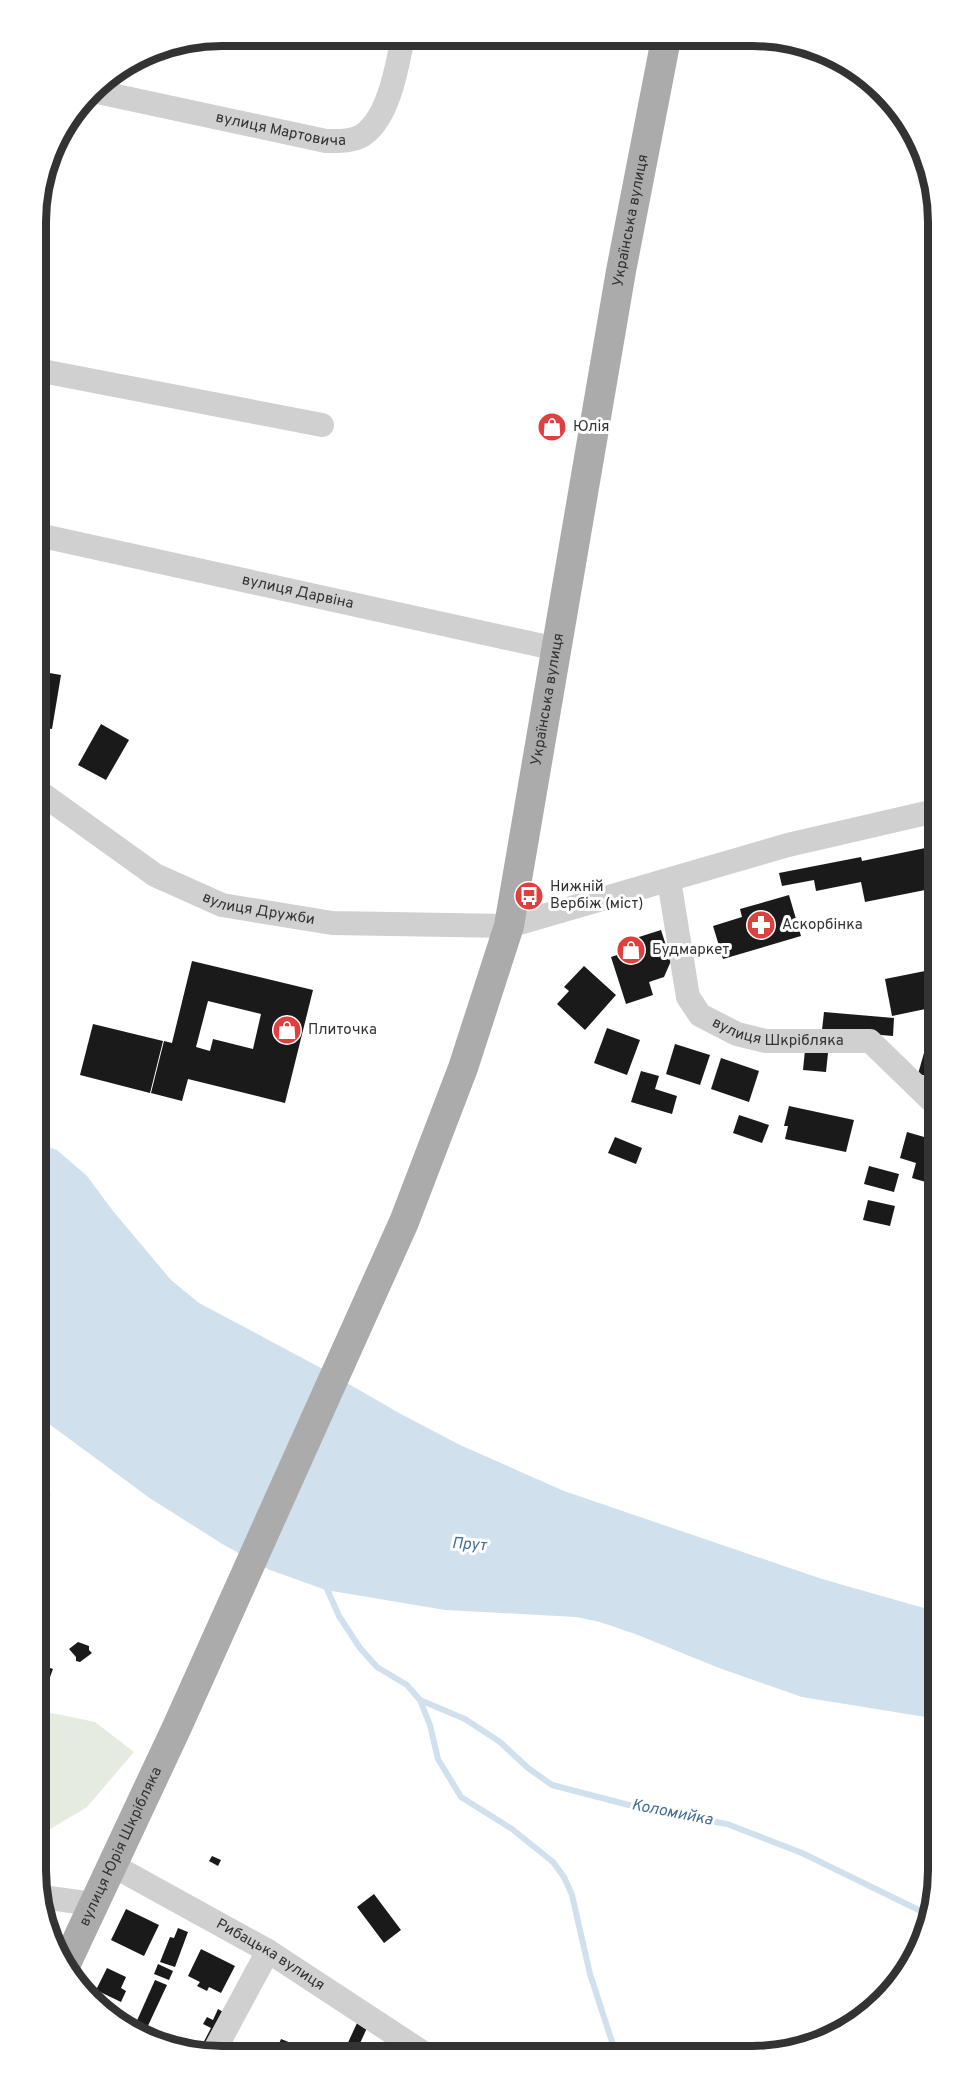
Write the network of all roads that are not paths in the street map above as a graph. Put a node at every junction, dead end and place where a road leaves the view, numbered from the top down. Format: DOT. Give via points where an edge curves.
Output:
graph roads {
  1 [pos="400,47"];
  2 [pos="662,47"];
  3 [pos="103,93"];
  4 [pos="47,372"];
  5 [pos="322,425"];
  6 [pos="47,537"];
  7 [pos="557,650"];
  8 [pos="47,796"];
  9 [pos="928,813"];
  10 [pos="669,880"];
  11 [pos="509,926"];
  12 [pos="928,1097"];
  13 [pos="404,1222"];
  14 [pos="111,1865"];
  15 [pos="49,1898"];
  16 [pos="93,1904"];
  17 [pos="268,1951"];
  18 [pos="69,1956"];
  19 [pos="217,2046"];
  20 [pos="413,2046"];
  1 -- 3 [label="street, вулиця Мартовича" via="385,106 376,124 361,136 344,141 326,141"];
  2 -- 7 [label="main road, Українська вулиця"];
  4 -- 5 [label="street"];
  6 -- 7 [label="street, вулиця Дарвіна"];
  7 -- 11 [label="main road, Українська вулиця"];
  8 -- 11 [label="street, вулиця Дружби" via="155,875 222,905 332,923"];
  9 -- 10 [label="street" via="788,845"];
  10 -- 11 [label="street"];
  10 -- 12 [label="street, вулиця Шкрібляка" via="688,997 700,1014 737,1034 766,1041 870,1041"];
  11 -- 13 [label="main road, Українська вулиця" via="463,1068"];
  13 -- 14 [label="main road, вулиця Юрія Шкрібляка"];
  14 -- 16 [label="main road, вулиця Юрія Шкрібляка"];
  14 -- 17 [label="street, Рибацька вулиця"];
  15 -- 16 [label="street"];
  16 -- 18 [label="main road, вулиця Юрія Шкрібляка"];
  17 -- 19 [label="street"];
  17 -- 20 [label="street, Рибацька вулиця"];
}
